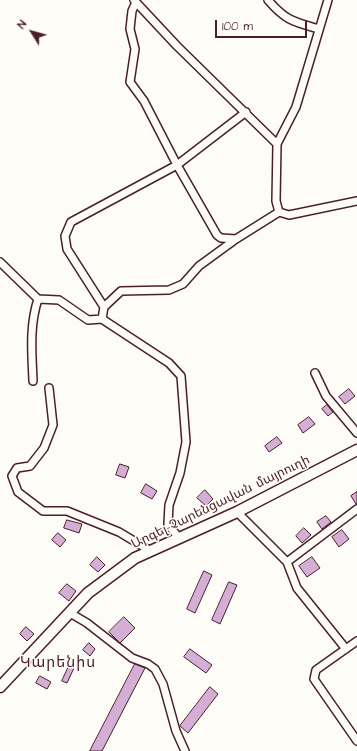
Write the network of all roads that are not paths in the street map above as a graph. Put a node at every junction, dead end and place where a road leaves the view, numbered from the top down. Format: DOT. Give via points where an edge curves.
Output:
graph roads {
  1 [pos="268,0"];
  2 [pos="328,0"];
  3 [pos="135,1"];
  4 [pos="319,29"];
  5 [pos="246,112"];
  6 [pos="277,144"];
  7 [pos="177,165"];
  8 [pos="357,201"];
  9 [pos="279,212"];
  10 [pos="236,239"];
  11 [pos="0,262"];
  12 [pos="38,299"];
  13 [pos="104,307"];
  14 [pos="102,319"];
  15 [pos="315,373"];
  16 [pos="33,381"];
  17 [pos="49,388"];
  18 [pos="357,433"];
  19 [pos="357,450"];
  20 [pos="357,510"];
  21 [pos="237,512"];
  22 [pos="178,537"];
  23 [pos="149,550"];
  24 [pos="287,562"];
  25 [pos="70,613"];
  26 [pos="357,641"];
  27 [pos="346,649"];
  28 [pos="0,688"];
  29 [pos="357,741"];
  30 [pos="184,751"];
  1 -- 4 [label="street" via="290,21"];
  2 -- 4 [label="street"];
  3 -- 5 [label="street" via="177,46"];
  3 -- 7 [label="street" via="130,29 135,49 130,82 144,101"];
  4 -- 6 [label="street" via="296,107"];
  5 -- 6 [label="street"];
  5 -- 7 [label="street"];
  6 -- 9 [label="street" via="276,201"];
  7 -- 10 [label="street" via="217,235 221,238"];
  7 -- 13 [label="street" via="71,222 65,236 67,249"];
  8 -- 9 [label="street" via="289,215"];
  9 -- 10 [label="street"];
  10 -- 13 [label="street" via="199,266 183,284 169,290 121,291"];
  11 -- 12 [label="street"];
  12 -- 14 [label="street" via="60,300 88,320"];
  12 -- 16 [label="street" via="31,334"];
  13 -- 14 [label="street"];
  14 -- 22 [label="street" via="169,362 181,376 186,442 180,472 169,505 168,524"];
  15 -- 18 [label="street" via="326,396"];
  17 -- 23 [label="street" via="53,425 44,448 30,466 18,468 12,476 18,492 43,511 68,511 119,532"];
  19 -- 21 [label="main road, Արգել-Չարենցավան մայրուղի"];
  20 -- 24 [label="street"];
  21 -- 22 [label="main road, Արգել-Չարենցավան մայրուղի"];
  21 -- 24 [label="street"];
  22 -- 23 [label="main road, Արգել-Չարենցավան մայրուղի"];
  23 -- 25 [label="main road, Արգել-Չարենցավան մայրուղի" via="88,593"];
  24 -- 27 [label="street" via="297,588"];
  25 -- 28 [label="main road, Արգել-Չարենցավան մայրուղի"];
  25 -- 30 [label="street" via="132,658 155,669 163,684"];
  26 -- 27 [label="street"];
  27 -- 29 [label="street" via="316,670 314,679"];
}
